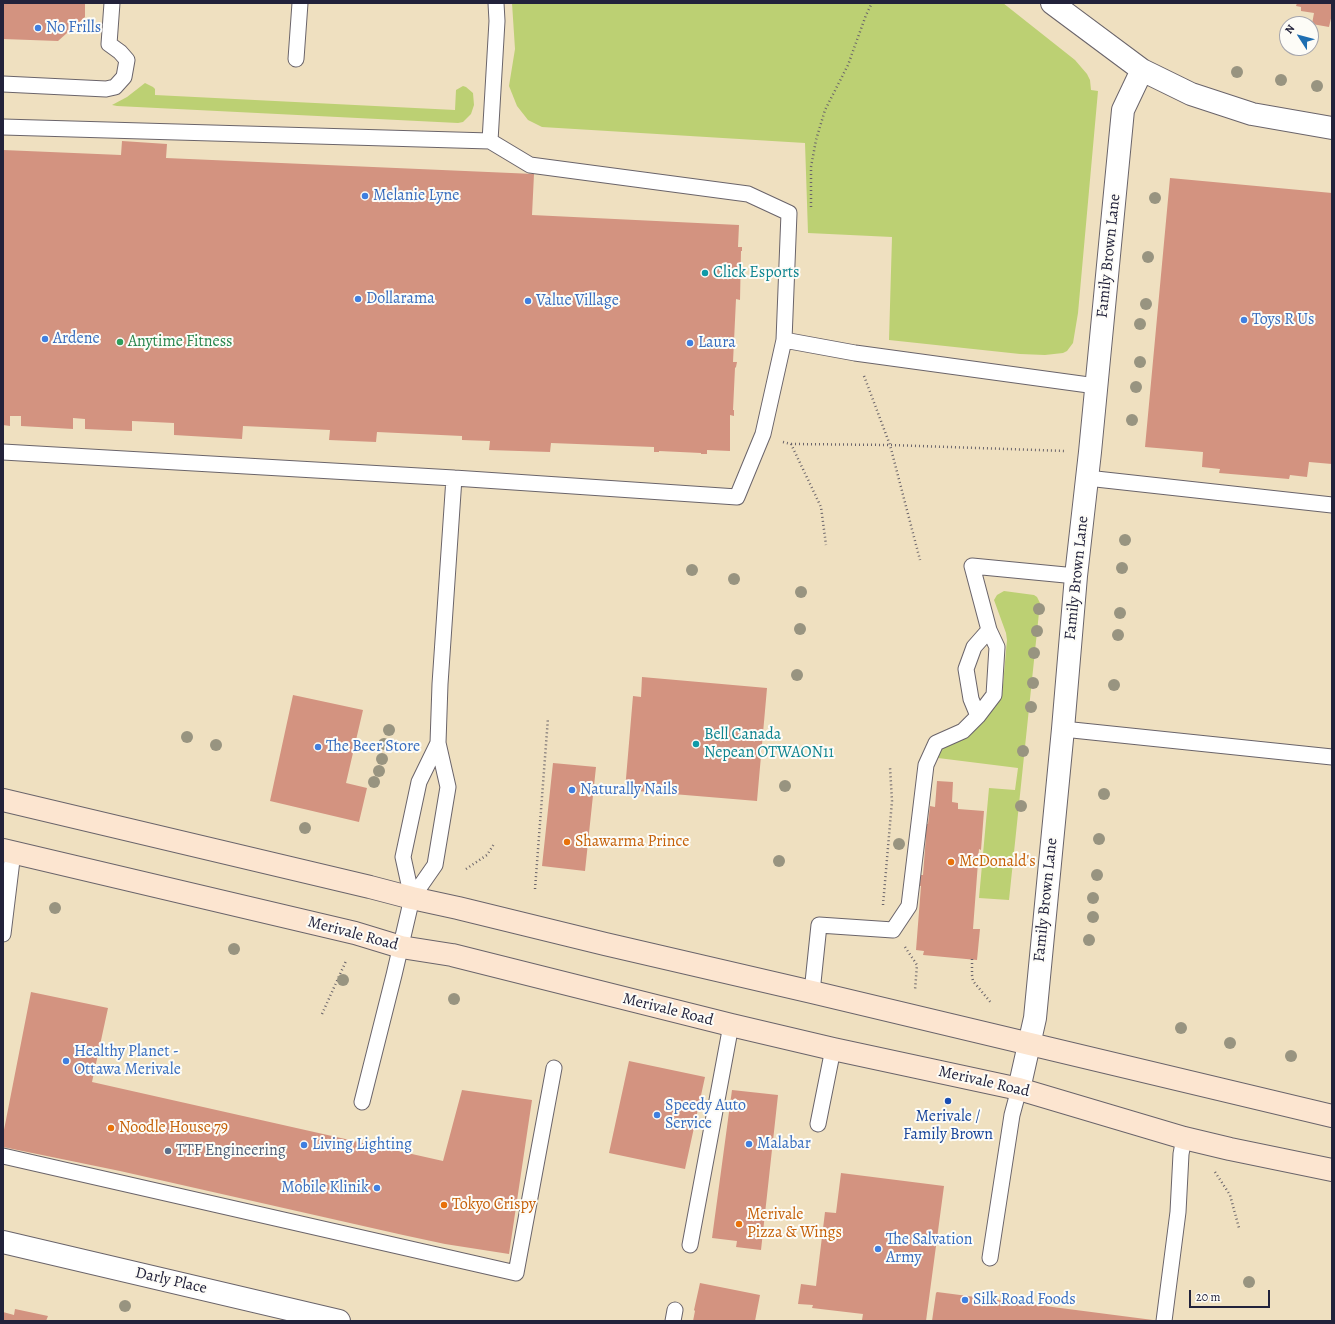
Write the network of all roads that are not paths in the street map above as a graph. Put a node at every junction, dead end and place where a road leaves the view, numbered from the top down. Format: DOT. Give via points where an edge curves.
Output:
graph roads {
  1 [pos="112,3"];
  2 [pos="300,3"];
  3 [pos="496,3"];
  4 [pos="1052,3"];
  5 [pos="296,59"];
  6 [pos="1142,70"];
  7 [pos="3,84"];
  8 [pos="3,127"];
  9 [pos="1332,128"];
  10 [pos="490,141"];
  11 [pos="784,340"];
  12 [pos="1096,386"];
  13 [pos="3,452"];
  14 [pos="454,478"];
  15 [pos="1087,478"];
  16 [pos="1332,505"];
  17 [pos="1076,576"];
  18 [pos="989,630"];
  19 [pos="978,716"];
  20 [pos="1063,730"];
  21 [pos="438,743"];
  22 [pos="1332,757"];
  23 [pos="3,800"];
  24 [pos="8,851"];
  25 [pos="412,898"];
  26 [pos="3,934"];
  27 [pos="401,947"];
  28 [pos="812,992"];
  29 [pos="731,1025"];
  30 [pos="1029,1044"];
  31 [pos="833,1049"];
  32 [pos="554,1068"];
  33 [pos="1019,1089"];
  34 [pos="362,1102"];
  35 [pos="1332,1116"];
  36 [pos="818,1124"];
  37 [pos="1183,1146"];
  38 [pos="3,1156"];
  39 [pos="1332,1170"];
  40 [pos="3,1242"];
  41 [pos="690,1246"];
  42 [pos="990,1258"];
  43 [pos="332,1320"];
  44 [pos="1164,1321"];
  1 -- 7 [label="lane" via="109,44 126,60 124,78 115,87 106,89"];
  2 -- 5 [label="lane"];
  3 -- 10 [label="lane"];
  4 -- 6 [label="street"];
  6 -- 9 [label="street" via="1191,94 1252,114"];
  6 -- 12 [label="street, Family Brown Lane" via="1123,110"];
  8 -- 10 [label="lane"];
  10 -- 11 [label="lane" via="530,165 748,194 788,213"];
  11 -- 12 [label="lane" via="855,353"];
  11 -- 14 [label="lane" via="763,434 737,497"];
  12 -- 15 [label="street, Family Brown Lane"];
  13 -- 14 [label="lane"];
  14 -- 21 [label="lane"];
  15 -- 16 [label="lane"];
  15 -- 17 [label="street, Family Brown Lane"];
  17 -- 18 [label="lane" via="972,566"];
  17 -- 20 [label="street, Family Brown Lane"];
  18 -- 19 [label="lane" via="997,647 994,695"];
  18 -- 19 [label="lane" via="974,647 966,669 970,699"];
  19 -- 28 [label="lane" via="963,731 936,742 926,765 909,906 893,930 820,925"];
  20 -- 22 [label="lane"];
  20 -- 30 [label="street, Family Brown Lane" via="1035,1018"];
  21 -- 25 [label="lane" via="419,782 403,857"];
  21 -- 25 [label="lane" via="448,787 435,865"];
  23 -- 25 [label="main road"];
  24 -- 26 [label="lane"];
  24 -- 27 [label="main road, Merivale Road" via="348,931"];
  25 -- 27 [label="lane"];
  25 -- 28 [label="main road"];
  27 -- 29 [label="main road, Merivale Road" via="452,955"];
  27 -- 34 [label="lane"];
  28 -- 30 [label="main road"];
  29 -- 31 [label="main road, Merivale Road"];
  29 -- 41 [label="lane"];
  30 -- 33 [label="street, Family Brown Lane"];
  30 -- 35 [label="main road"];
  31 -- 33 [label="main road, Merivale Road"];
  31 -- 36 [label="lane"];
  32 -- 38 [label="lane" via="516,1273"];
  33 -- 37 [label="main road, Merivale Road"];
  33 -- 42 [label="lane" via="1012,1115"];
  37 -- 39 [label="main road, Merivale Road" via="1230,1149"];
  37 -- 44 [label="lane" via="1178,1212"];
  40 -- 43 [label="street, Darly Place"];
}
